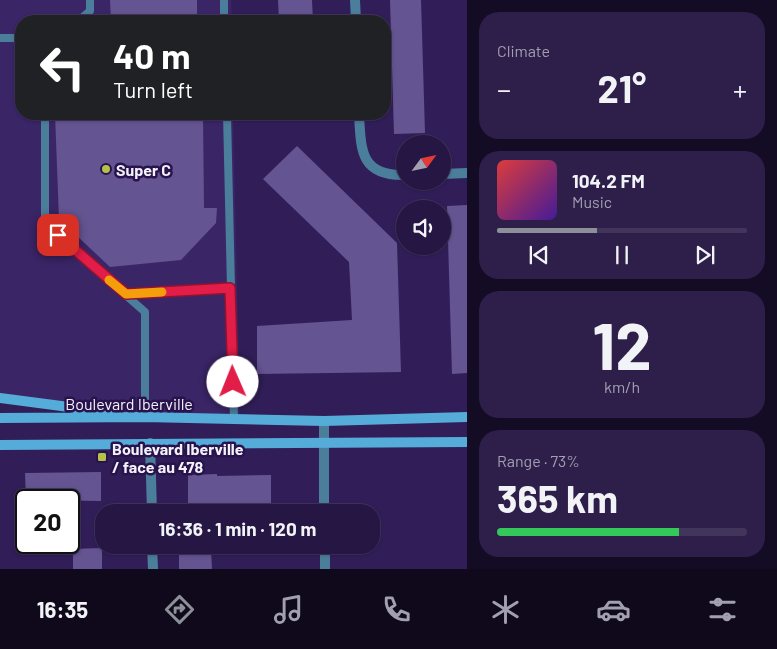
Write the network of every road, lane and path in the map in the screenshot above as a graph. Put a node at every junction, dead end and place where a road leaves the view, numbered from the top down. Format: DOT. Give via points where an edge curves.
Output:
graph roads {
  1 [pos="90,0"];
  2 [pos="224,0"];
  3 [pos="355,0"];
  4 [pos="85,15"];
  5 [pos="224,15"];
  6 [pos="356,15"];
  7 [pos="0,38"];
  8 [pos="15,38"];
  9 [pos="45,120"];
  10 [pos="227,120"];
  11 [pos="359,120"];
  12 [pos="467,173"];
  13 [pos="451,174"];
  14 [pos="396,175"];
  15 [pos="230,288"];
  16 [pos="126,294"];
  17 [pos="0,398"];
  18 [pos="145,417"];
  19 [pos="467,417"];
  20 [pos="0,418"];
  21 [pos="234,419"];
  22 [pos="324,421"];
  23 [pos="467,442"];
  24 [pos="150,443"];
  25 [pos="324,444"];
  26 [pos="0,445"];
  27 [pos="152,504"];
  28 [pos="324,504"];
  29 [pos="152,554"];
  30 [pos="324,554"];
  31 [pos="153,569"];
  32 [pos="325,569"];
  1 -- 4 [label="lane" via="90,11"];
  2 -- 5 [label="lane"];
  3 -- 6 [label="street"];
  7 -- 8 [label="lane"];
  9 -- 16 [label="lane" via="45,224"];
  10 -- 15 [label="lane"];
  11 -- 14 [label="street" via="364,156 374,169"];
  12 -- 13 [label="street"];
  15 -- 16 [label="lane"];
  15 -- 21 [label="lane"];
  16 -- 18 [label="lane" via="145,312"];
  17 -- 18 [label="street"];
  18 -- 20 [label="street, Boulevard Iberville"];
  18 -- 21 [label="street, Boulevard Iberville"];
  19 -- 22 [label="street, Boulevard Iberville"];
  21 -- 22 [label="street, Boulevard Iberville"];
  22 -- 25 [label="street"];
  23 -- 25 [label="street"];
  24 -- 25 [label="street"];
  24 -- 26 [label="street"];
  24 -- 27 [label="street"];
  25 -- 28 [label="street"];
  29 -- 31 [label="street"];
  30 -- 32 [label="street"];
}
